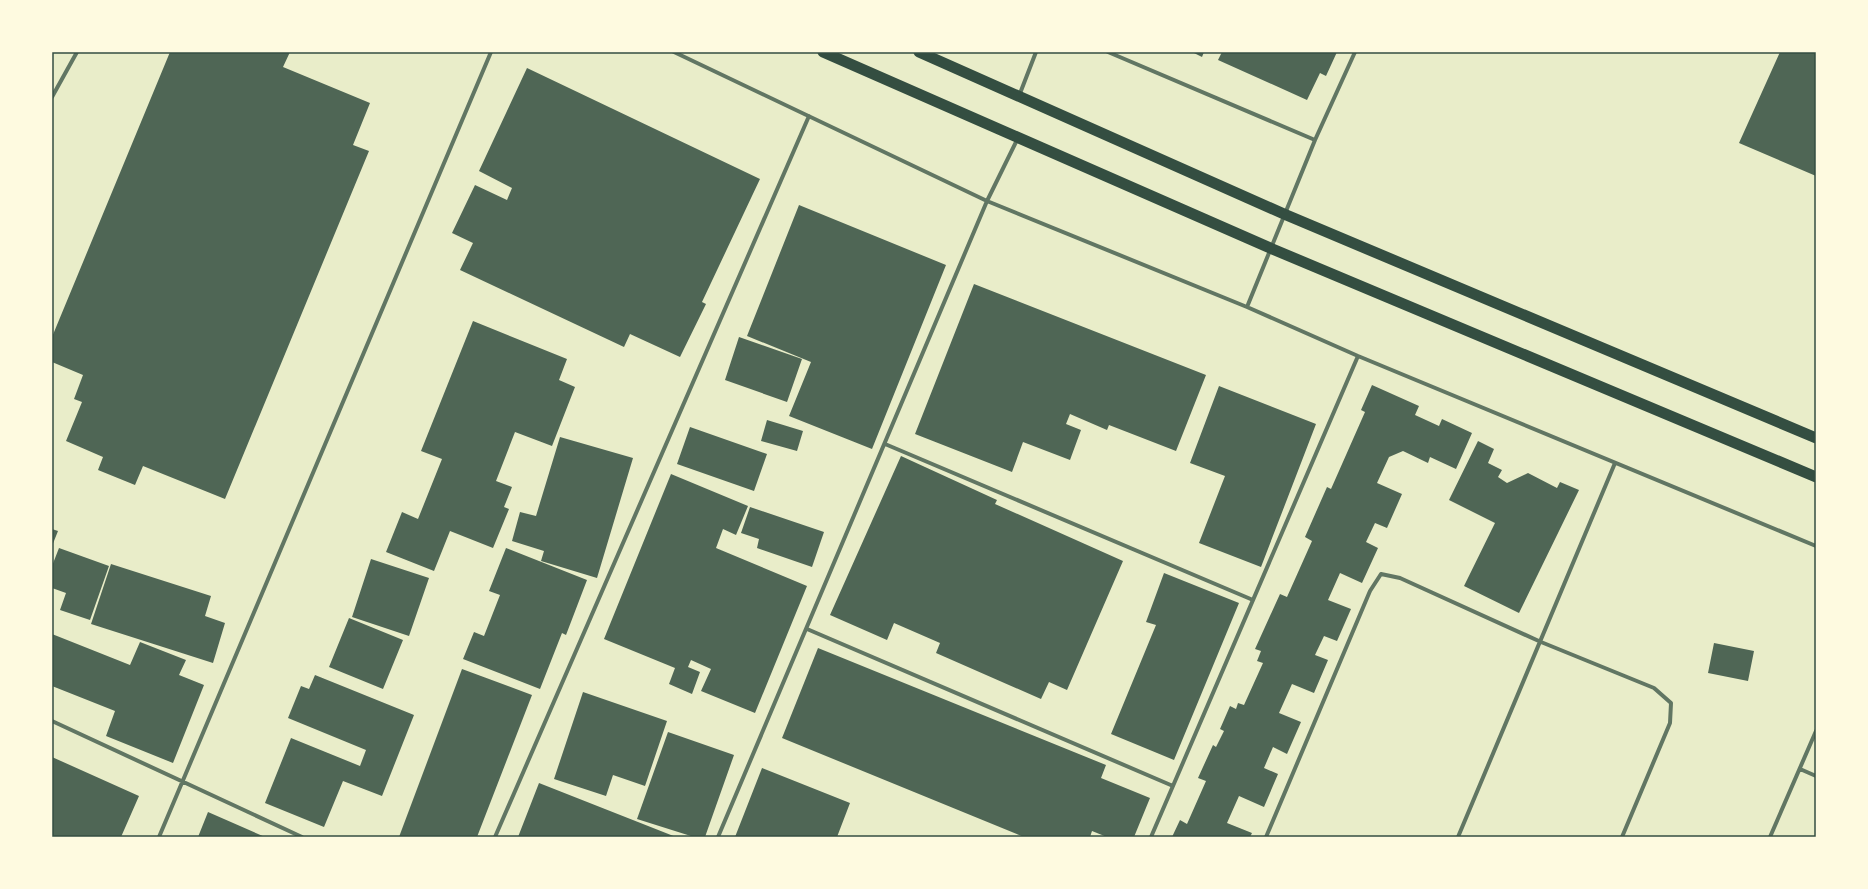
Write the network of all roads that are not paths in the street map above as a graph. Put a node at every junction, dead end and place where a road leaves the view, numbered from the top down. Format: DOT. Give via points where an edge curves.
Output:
graph roads {
  1 [pos="77,52"];
  2 [pos="491,52"];
  3 [pos="674,52"];
  4 [pos="823,52"];
  5 [pos="919,52"];
  6 [pos="1036,52"];
  7 [pos="1108,52"];
  8 [pos="1355,52"];
  9 [pos="1019,96"];
  10 [pos="52,97"];
  11 [pos="809,116"];
  12 [pos="1018,138"];
  13 [pos="1315,140"];
  14 [pos="987,201"];
  15 [pos="1284,214"];
  16 [pos="1270,248"];
  17 [pos="1247,307"];
  18 [pos="1358,356"];
  19 [pos="1816,438"];
  20 [pos="885,444"];
  21 [pos="1615,463"];
  22 [pos="1816,477"];
  23 [pos="1816,546"];
  24 [pos="1253,600"];
  25 [pos="807,629"];
  26 [pos="1541,642"];
  27 [pos="52,722"];
  28 [pos="1816,731"];
  29 [pos="1800,769"];
  30 [pos="1816,776"];
  31 [pos="182,782"];
  32 [pos="1173,786"];
  33 [pos="159,837"];
  34 [pos="302,837"];
  35 [pos="494,837"];
  36 [pos="718,837"];
  37 [pos="1151,837"];
  38 [pos="1266,837"];
  39 [pos="1458,837"];
  40 [pos="1622,837"];
  41 [pos="1770,837"];
  1 -- 10 [label="street"];
  2 -- 31 [label="street"];
  3 -- 11 [label="street"];
  4 -- 12 [label="highway"];
  5 -- 9 [label="highway"];
  6 -- 9 [label="street"];
  7 -- 13 [label="street"];
  8 -- 13 [label="street"];
  9 -- 15 [label="highway"];
  11 -- 14 [label="street"];
  11 -- 35 [label="street"];
  12 -- 14 [label="street"];
  12 -- 16 [label="highway"];
  13 -- 15 [label="street"];
  14 -- 17 [label="street"];
  14 -- 20 [label="street"];
  15 -- 16 [label="street"];
  15 -- 19 [label="highway"];
  16 -- 17 [label="street"];
  16 -- 22 [label="highway"];
  17 -- 18 [label="street"];
  18 -- 21 [label="street"];
  18 -- 24 [label="street"];
  20 -- 24 [label="street"];
  20 -- 25 [label="street"];
  21 -- 23 [label="street"];
  21 -- 26 [label="street"];
  24 -- 32 [label="street"];
  25 -- 32 [label="street"];
  25 -- 36 [label="street"];
  26 -- 38 [label="street" via="1400,578 1381,574 1370,591"];
  26 -- 39 [label="street"];
  26 -- 40 [label="street" via="1654,688 1671,703 1670,723"];
  27 -- 31 [label="street"];
  28 -- 29 [label="street"];
  29 -- 30 [label="street"];
  29 -- 41 [label="street"];
  31 -- 33 [label="street"];
  31 -- 34 [label="street"];
  32 -- 37 [label="street"];
}
